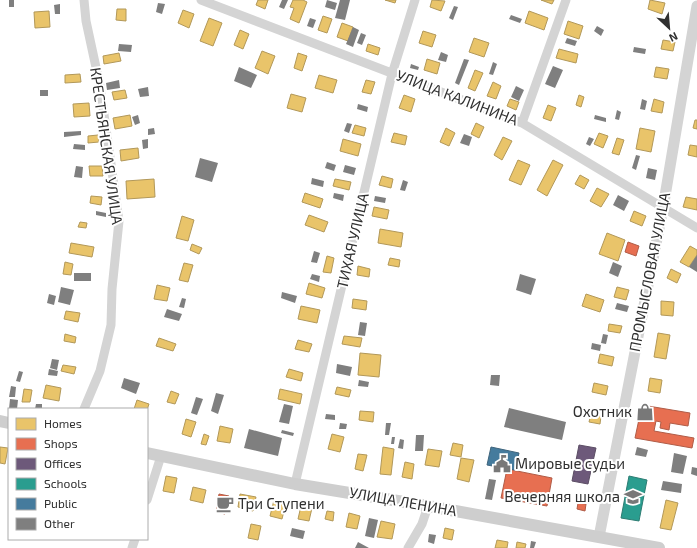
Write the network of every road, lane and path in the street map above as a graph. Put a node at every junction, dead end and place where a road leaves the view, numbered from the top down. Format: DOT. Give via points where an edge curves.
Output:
graph roads {
  1 [pos="84,0"];
  2 [pos="201,0"];
  3 [pos="415,0"];
  4 [pos="566,0"];
  5 [pos="697,6"];
  6 [pos="392,74"];
  7 [pos="522,123"];
  8 [pos="663,208"];
  9 [pos="697,228"];
  10 [pos="84,408"];
  11 [pos="148,453"];
  12 [pos="161,456"];
  13 [pos="295,484"];
  14 [pos="148,497"];
  15 [pos="428,506"];
  16 [pos="599,537"];
  17 [pos="408,548"];
  18 [pos="659,548"];
  1 -- 10 [label="street, КРЕСТЬЯНСКАЯ УЛИЦА" via="100,86 119,222 111,325 100,372"];
  2 -- 6 [label="street, УЛИЦА КАЛИНИНА"];
  3 -- 6 [label="street, ТИХАЯ УЛИЦА"];
  4 -- 7 [label="street"];
  5 -- 8 [label="street, ПРОМЫСЛОВАЯ УЛИЦА"];
  6 -- 7 [label="street, УЛИЦА КАЛИНИНА"];
  6 -- 13 [label="street, ТИХАЯ УЛИЦА"];
  7 -- 8 [label="street, УЛИЦА КАЛИНИНА"];
  8 -- 9 [label="street, УЛИЦА КАЛИНИНА"];
  8 -- 16 [label="street, ПРОМЫСЛОВАЯ УЛИЦА"];
  11 -- 12 [label="main road, УЛИЦА ЛЕНИНА"];
  12 -- 13 [label="main road, УЛИЦА ЛЕНИНА"];
  12 -- 14 [label="street"];
  13 -- 15 [label="main road, УЛИЦА ЛЕНИНА"];
  15 -- 16 [label="main road, УЛИЦА ЛЕНИНА"];
  15 -- 17 [label="street" via="422,524"];
  16 -- 18 [label="main road, УЛИЦА ЛЕНИНА"];
}
